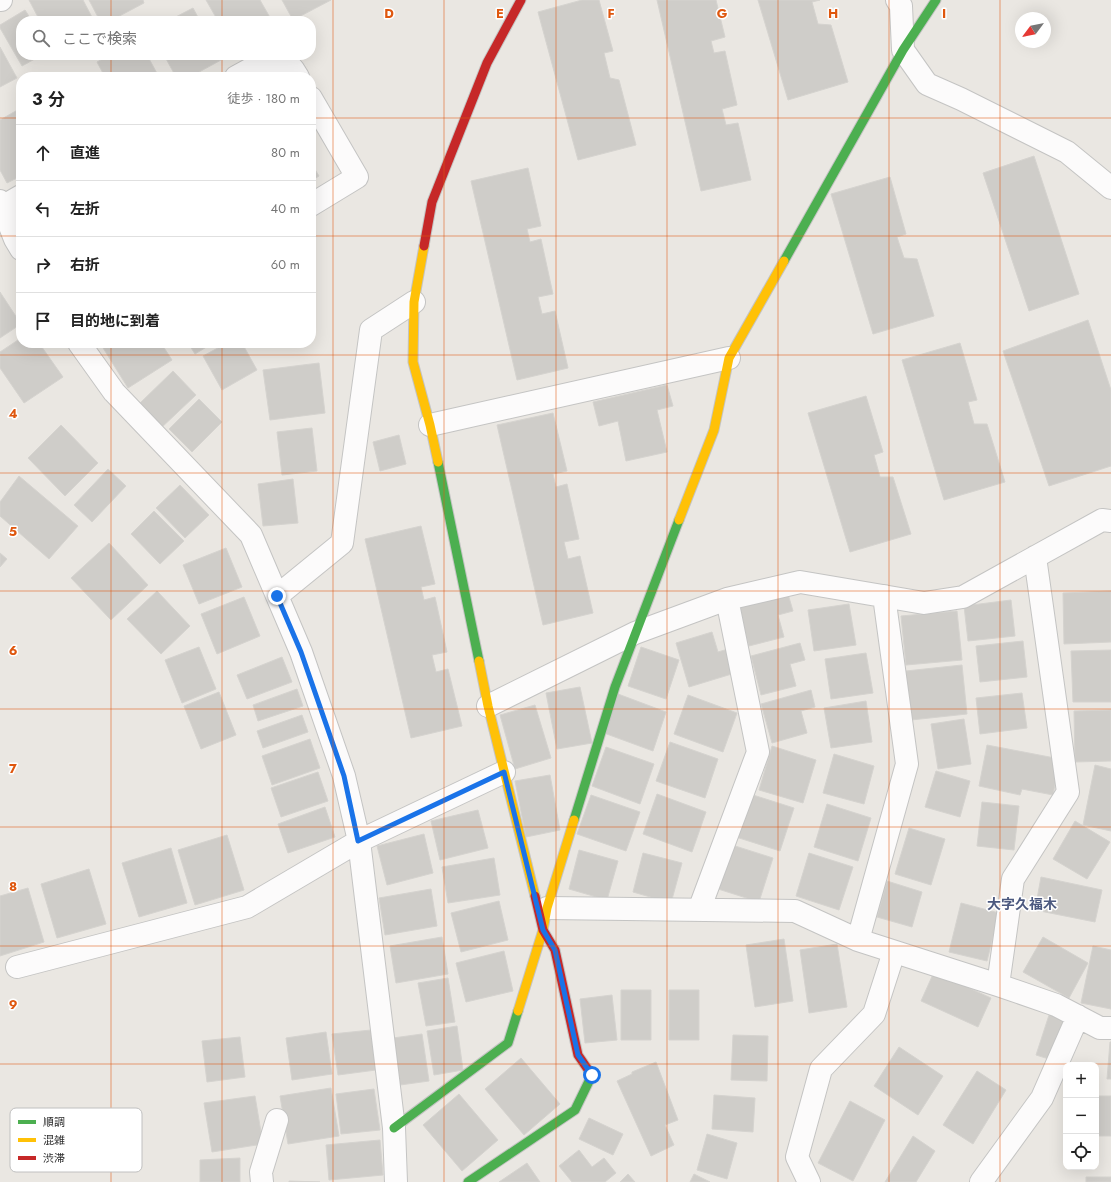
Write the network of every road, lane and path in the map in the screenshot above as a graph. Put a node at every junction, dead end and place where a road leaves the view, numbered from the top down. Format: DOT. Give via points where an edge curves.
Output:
graph roads {
  1 [pos="521,0"];
  2 [pos="897,0"];
  3 [pos="936,0"];
  4 [pos="903,50"];
  5 [pos="267,60"];
  6 [pos="267,60"];
  7 [pos="245,72"];
  8 [pos="295,72"];
  9 [pos="316,107"];
  10 [pos="1111,188"];
  11 [pos="16,198"];
  12 [pos="316,202"];
  13 [pos="1,204"];
  14 [pos="16,241"];
  15 [pos="414,302"];
  16 [pos="83,348"];
  17 [pos="729,358"];
  18 [pos="430,425"];
  19 [pos="1111,521"];
  20 [pos="1035,557"];
  21 [pos="277,596"];
  22 [pos="884,596"];
  23 [pos="727,599"];
  24 [pos="635,633"];
  25 [pos="488,706"];
  26 [pos="504,772"];
  27 [pos="358,841"];
  28 [pos="548,908"];
  29 [pos="699,910"];
  30 [pos="543,930"];
  31 [pos="858,940"];
  32 [pos="894,952"];
  33 [pos="16,967"];
  34 [pos="998,985"];
  35 [pos="1078,1016"];
  36 [pos="1111,1028"];
  37 [pos="278,1120"];
  38 [pos="394,1128"];
  39 [pos="262,1182"];
  40 [pos="396,1182"];
  41 [pos="468,1182"];
  42 [pos="809,1182"];
  43 [pos="981,1182"];
  1 -- 15 [label="street" via="487,62 432,202"];
  2 -- 4 [label="street" via="900,6"];
  3 -- 4 [label="street"];
  4 -- 10 [label="street" via="927,84 1066,152"];
  4 -- 17 [label="street"];
  5 -- 8 [label="street" via="293,69"];
  6 -- 7 [label="street"];
  9 -- 12 [label="street" via="357,177"];
  11 -- 13 [label="street"];
  13 -- 14 [label="street"];
  15 -- 18 [label="street" via="413,362"];
  15 -- 21 [label="street" via="370,330 342,543"];
  16 -- 21 [label="street" via="114,392 251,535"];
  17 -- 18 [label="street"];
  17 -- 24 [label="street" via="714,430"];
  18 -- 25 [label="street"];
  19 -- 20 [label="street" via="1102,520"];
  20 -- 22 [label="street" via="964,597 924,603"];
  20 -- 34 [label="street" via="1068,792 1013,879"];
  21 -- 27 [label="street" via="301,652 344,776"];
  22 -- 23 [label="street" via="800,582"];
  22 -- 31 [label="street" via="907,764"];
  23 -- 24 [label="street"];
  23 -- 29 [label="street" via="758,752"];
  24 -- 25 [label="street"];
  24 -- 28 [label="street" via="615,687"];
  25 -- 26 [label="street"];
  26 -- 27 [label="street"];
  26 -- 30 [label="street"];
  27 -- 33 [label="street" via="247,907"];
  27 -- 38 [label="street"];
  28 -- 29 [label="street"];
  28 -- 30 [label="street"];
  29 -- 31 [label="street" via="795,911"];
  30 -- 38 [label="street" via="508,1043"];
  30 -- 41 [label="street" via="555,950 578,1055 592,1075 576,1110"];
  31 -- 32 [label="street"];
  32 -- 34 [label="street"];
  32 -- 42 [label="street" via="874,1014 822,1070 797,1157"];
  34 -- 35 [label="street" via="1056,1005"];
  35 -- 36 [label="street" via="1100,1028"];
  35 -- 43 [label="street" via="1042,1098"];
  37 -- 39 [label="street" via="261,1172"];
  38 -- 40 [label="street"];
}
